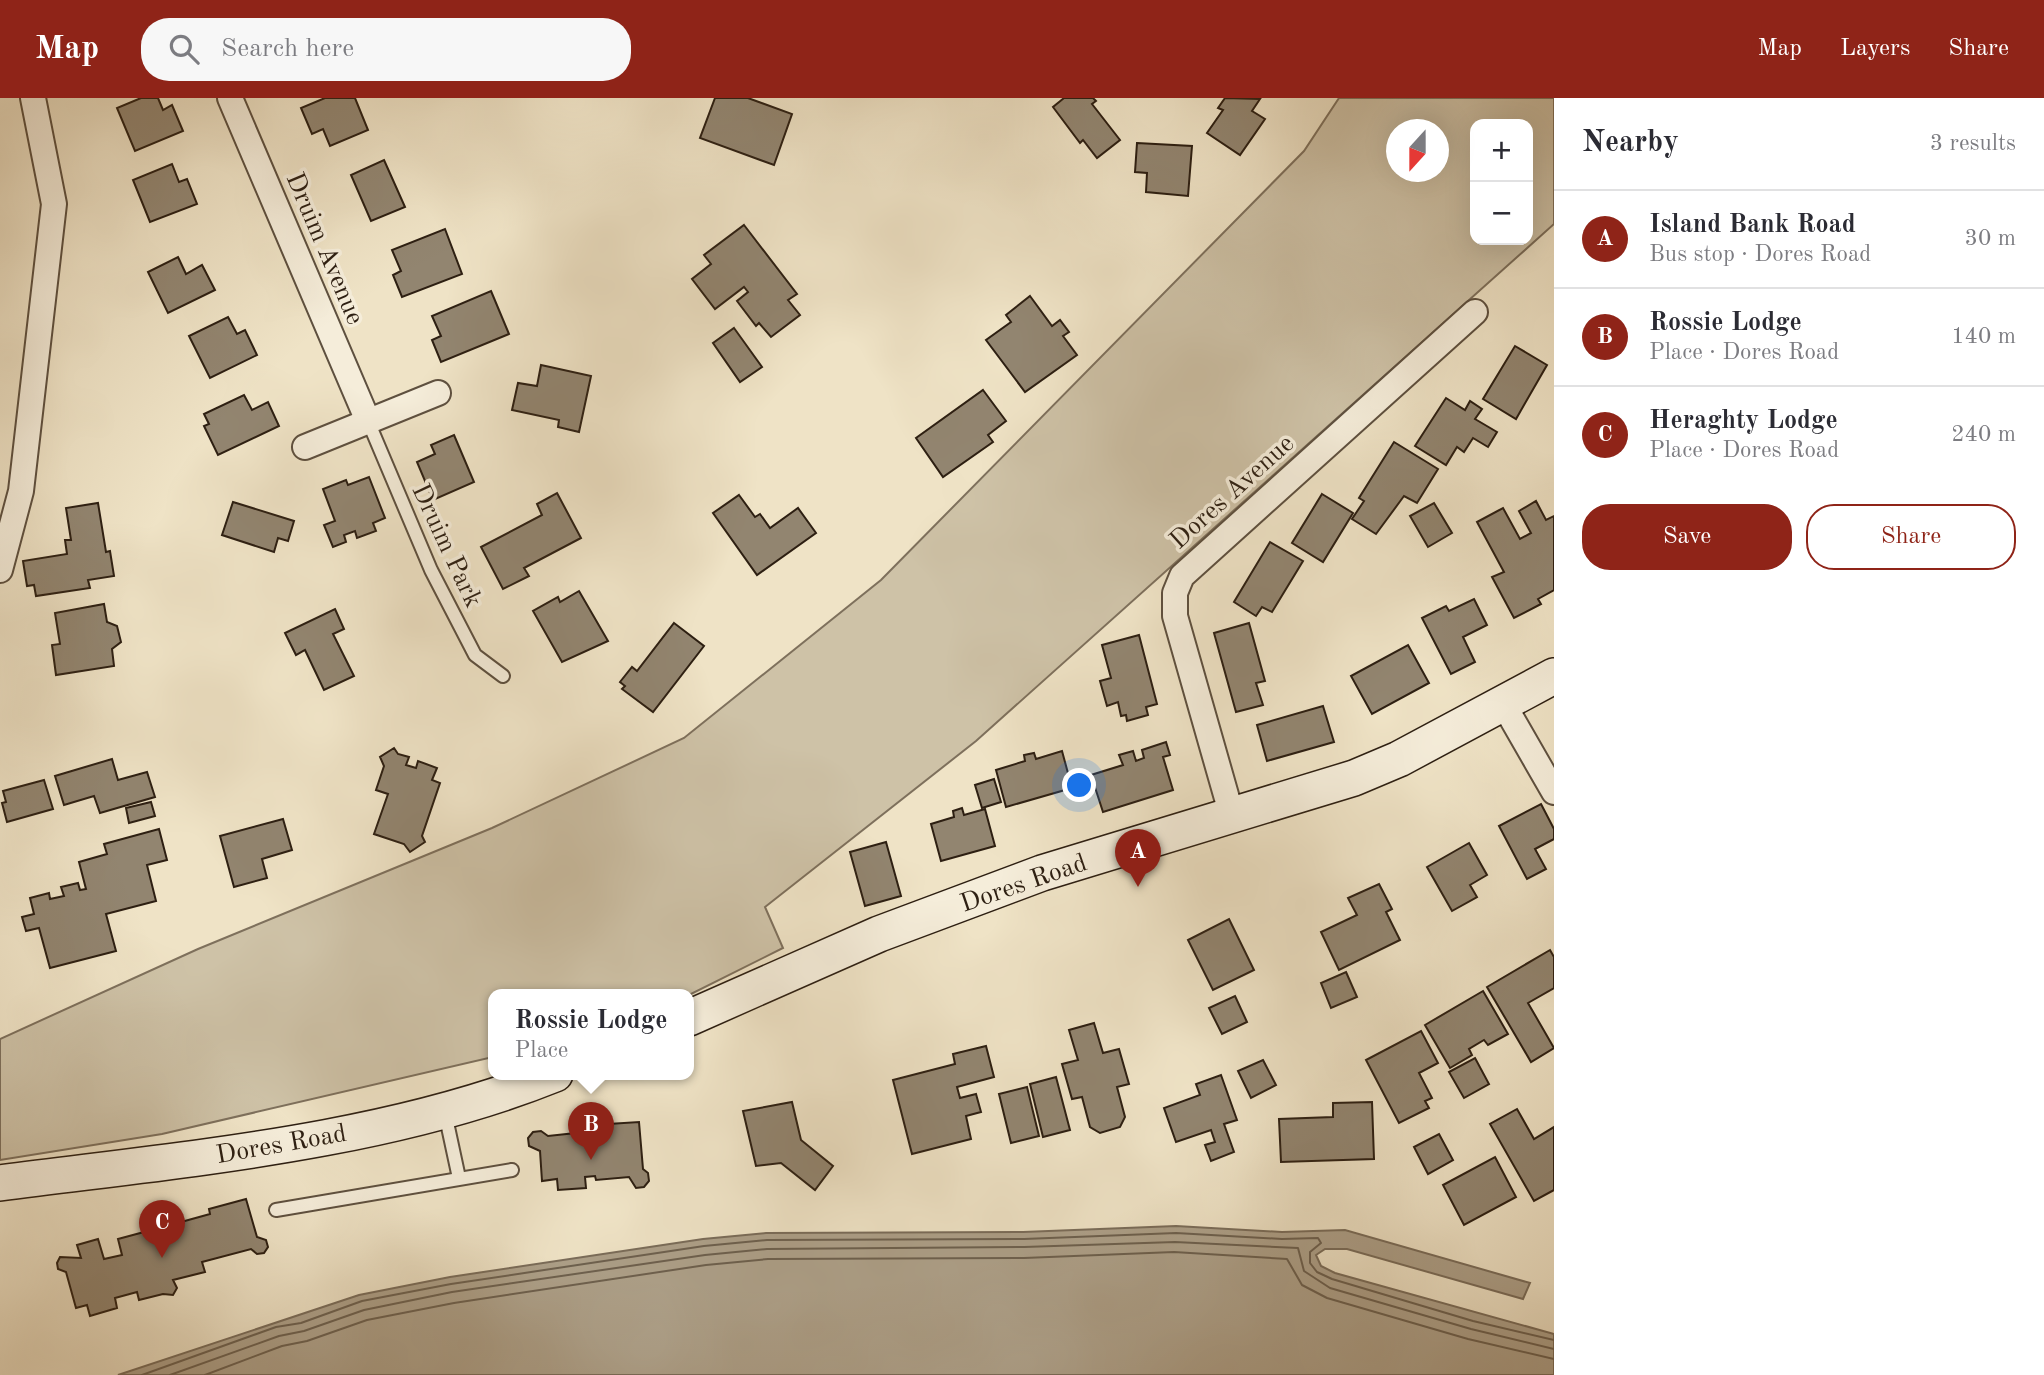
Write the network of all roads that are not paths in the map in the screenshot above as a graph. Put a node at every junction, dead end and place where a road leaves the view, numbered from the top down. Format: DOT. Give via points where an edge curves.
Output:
graph roads {
  1 [pos="33,98"];
  2 [pos="230,98"];
  3 [pos="1475,312"];
  4 [pos="438,393"];
  5 [pos="368,421"];
  6 [pos="305,447"];
  7 [pos="0,570"];
  8 [pos="503,676"];
  9 [pos="1554,676"];
  10 [pos="1504,705"];
  11 [pos="1554,792"];
  12 [pos="1232,816"];
  13 [pos="694,1016"];
  14 [pos="537,1080"];
  15 [pos="445,1110"];
  16 [pos="512,1170"];
  17 [pos="459,1178"];
  18 [pos="0,1183"];
  19 [pos="275,1210"];
  1 -- 7 [label="street" via="54,204 22,491"];
  2 -- 5 [label="street, Druim Avenue"];
  3 -- 12 [label="street, Dores Avenue" via="1182,576 1175,593 1175,616"];
  4 -- 5 [label="street"];
  5 -- 6 [label="street"];
  5 -- 8 [label="lane, Druim Park" via="431,570 475,655"];
  9 -- 10 [label="main road, Dores Road"];
  10 -- 11 [label="street"];
  10 -- 12 [label="main road, Dores Road" via="1354,778"];
  12 -- 13 [label="main road, Dores Road" via="1005,887 879,934"];
  14 -- 15 [label="main road, Dores Road"];
  15 -- 17 [label="lane"];
  15 -- 18 [label="main road, Dores Road" via="303,1142"];
  16 -- 17 [label="lane"];
  17 -- 19 [label="lane"];
}
